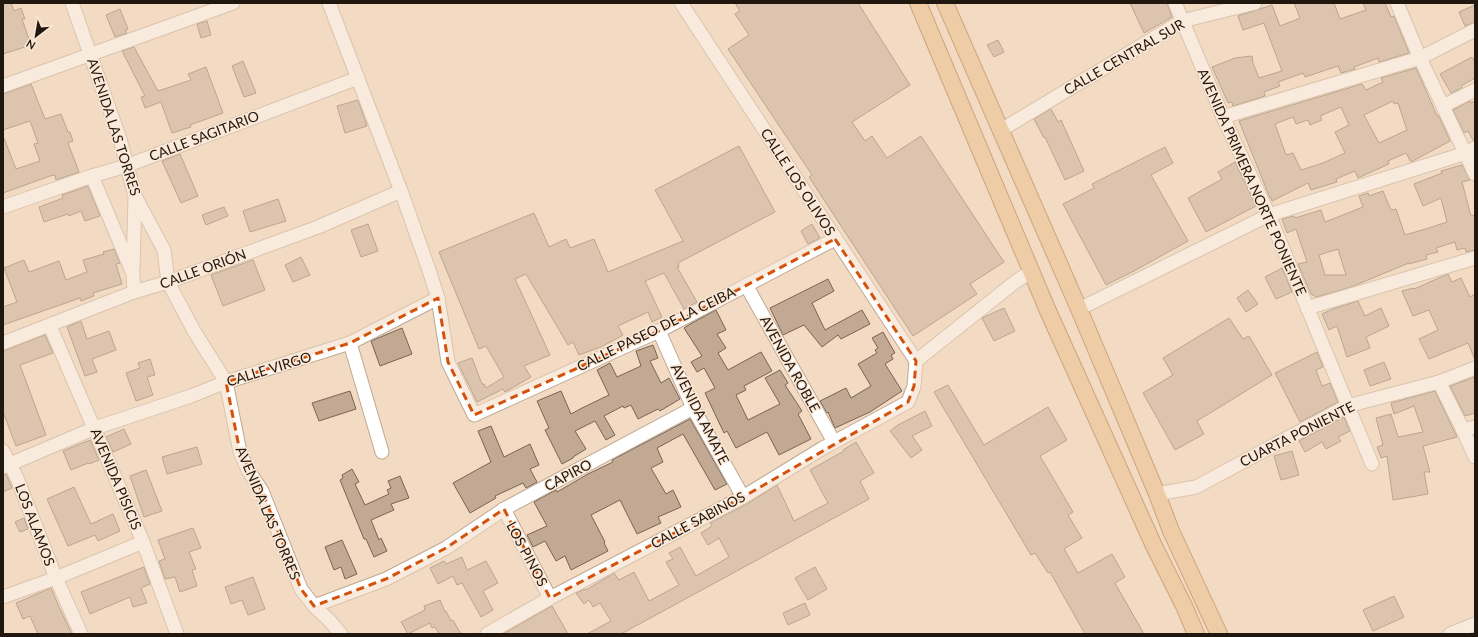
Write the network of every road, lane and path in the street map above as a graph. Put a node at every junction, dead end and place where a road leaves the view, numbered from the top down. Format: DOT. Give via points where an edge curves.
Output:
graph roads {
  1 [pos="72,3"];
  2 [pos="233,3"];
  3 [pos="329,3"];
  4 [pos="681,3"];
  5 [pos="918,3"];
  6 [pos="945,3"];
  7 [pos="1175,3"];
  8 [pos="1255,3"];
  9 [pos="1397,3"];
  10 [pos="1182,22"];
  11 [pos="1475,30"];
  12 [pos="90,54"];
  13 [pos="1420,58"];
  14 [pos="358,78"];
  15 [pos="3,86"];
  16 [pos="1475,90"];
  17 [pos="1443,106"];
  18 [pos="1223,117"];
  19 [pos="1001,130"];
  20 [pos="1470,150"];
  21 [pos="126,166"];
  22 [pos="1475,174"];
  23 [pos="92,176"];
  24 [pos="401,191"];
  25 [pos="135,196"];
  26 [pos="3,207"];
  27 [pos="1269,215"];
  28 [pos="836,239"];
  29 [pos="1475,258"];
  30 [pos="1032,271"];
  31 [pos="133,274"];
  32 [pos="168,282"];
  33 [pos="746,285"];
  34 [pos="134,292"];
  35 [pos="438,298"];
  36 [pos="1307,308"];
  37 [pos="1078,309"];
  38 [pos="50,326"];
  39 [pos="659,331"];
  40 [pos="3,343"];
  41 [pos="350,343"];
  42 [pos="916,361"];
  43 [pos="1475,368"];
  44 [pos="226,382"];
  45 [pos="1439,382"];
  46 [pos="1347,406"];
  47 [pos="693,408"];
  48 [pos="95,428"];
  49 [pos="1469,428"];
  50 [pos="834,442"];
  51 [pos="3,451"];
  52 [pos="382,452"];
  53 [pos="1475,457"];
  54 [pos="1372,464"];
  55 [pos="6,466"];
  56 [pos="1157,494"];
  57 [pos="743,497"];
  58 [pos="504,510"];
  59 [pos="143,542"];
  60 [pos="1154,546"];
  61 [pos="56,578"];
  62 [pos="3,597"];
  63 [pos="550,598"];
  64 [pos="314,606"];
  65 [pos="1475,624"];
  66 [pos="81,634"];
  67 [pos="177,634"];
  68 [pos="341,634"];
  69 [pos="487,634"];
  70 [pos="1189,634"];
  71 [pos="1196,634"];
  72 [pos="1219,634"];
  73 [pos="1450,634"];
  1 -- 12 [label="street, AVENIDA LAS TORRES"];
  2 -- 12 [label="street"];
  3 -- 14 [label="street"];
  4 -- 28 [label="street, CALLE LOS OLIVOS"];
  5 -- 30 [label="main road"];
  6 -- 19 [label="main road"];
  7 -- 10 [label="street, AVENIDA PRIMERA NORTE PONIENTE"];
  8 -- 10 [label="street, CALLE CENTRAL SUR"];
  9 -- 13 [label="street"];
  10 -- 18 [label="street, AVENIDA PRIMERA NORTE PONIENTE"];
  10 -- 19 [label="street, CALLE CENTRAL SUR"];
  11 -- 13 [label="street"];
  12 -- 15 [label="street"];
  12 -- 21 [label="street, AVENIDA LAS TORRES" via="120,139"];
  13 -- 17 [label="street"];
  13 -- 18 [label="street"];
  14 -- 21 [label="street, CALLE SAGITARIO"];
  14 -- 24 [label="street"];
  16 -- 17 [label="street"];
  17 -- 20 [label="street"];
  18 -- 27 [label="street, AVENIDA PRIMERA NORTE PONIENTE"];
  19 -- 37 [label="main road"];
  20 -- 22 [label="street"];
  20 -- 27 [label="street"];
  21 -- 23 [label="street, CALLE SAGITARIO"];
  21 -- 25 [label="street, AVENIDA LAS TORRES"];
  23 -- 26 [label="street, CALLE SAGITARIO"];
  23 -- 31 [label="street"];
  24 -- 32 [label="street, CALLE ORIÓN" via="318,227"];
  24 -- 35 [label="street"];
  25 -- 31 [label="street"];
  25 -- 32 [label="street, AVENIDA LAS TORRES" via="164,250"];
  27 -- 36 [label="street, AVENIDA PRIMERA NORTE PONIENTE"];
  27 -- 37 [label="street"];
  28 -- 33 [label="street, CALLE PASEO DE LA CEIBA"];
  28 -- 42 [label="street, CALLE LOS OLIVOS"];
  29 -- 36 [label="street"];
  30 -- 42 [label="street"];
  30 -- 60 [label="main road"];
  31 -- 34 [label="street"];
  32 -- 34 [label="street, CALLE ORIÓN"];
  32 -- 44 [label="street, AVENIDA LAS TORRES" via="194,331"];
  33 -- 39 [label="street, CALLE PASEO DE LA CEIBA"];
  33 -- 50 [label="street, AVENIDA ROBLE"];
  34 -- 38 [label="street, CALLE ORIÓN"];
  35 -- 39 [label="street, CALLE PASEO DE LA CEIBA" via="448,362 474,415"];
  35 -- 41 [label="street, CALLE VIRGO"];
  36 -- 46 [label="street, AVENIDA PRIMERA NORTE PONIENTE"];
  37 -- 56 [label="main road"];
  38 -- 40 [label="street, CALLE ORIÓN"];
  38 -- 48 [label="street, AVENIDA PISICIS"];
  39 -- 47 [label="street, AVENIDA AMATE"];
  41 -- 44 [label="street, CALLE VIRGO"];
  41 -- 52 [label="street"];
  42 -- 50 [label="street, CALLE SABINOS" via="914,386 908,402"];
  43 -- 45 [label="street, CUARTA PONIENTE"];
  44 -- 48 [label="street, CALLE VIRGO"];
  44 -- 64 [label="street, AVENIDA LAS TORRES" via="240,452 262,491 301,589"];
  45 -- 46 [label="street, CUARTA PONIENTE"];
  45 -- 49 [label="street"];
  46 -- 54 [label="street, AVENIDA PRIMERA NORTE PONIENTE"];
  46 -- 56 [label="street, CUARTA PONIENTE" via="1196,487"];
  47 -- 57 [label="street, AVENIDA AMATE"];
  47 -- 58 [label="street, CAPIRO"];
  48 -- 55 [label="street, CALLE VIRGO"];
  48 -- 59 [label="street, AVENIDA PISICIS"];
  49 -- 53 [label="street"];
  50 -- 57 [label="street, CALLE SABINOS"];
  51 -- 55 [label="street, LOS ALAMOS"];
  55 -- 61 [label="street, LOS ALAMOS" via="17,478"];
  56 -- 72 [label="main road" via="1171,531"];
  57 -- 63 [label="street, CALLE SABINOS"];
  58 -- 63 [label="street, LOS PINOS"];
  58 -- 64 [label="street, CAPIRO" via="446,548 386,578"];
  59 -- 61 [label="street"];
  59 -- 67 [label="street, AVENIDA PISICIS"];
  60 -- 70 [label="main road"];
  60 -- 71 [label="main road"];
  61 -- 62 [label="street"];
  61 -- 66 [label="street, LOS ALAMOS"];
  63 -- 69 [label="street, CALLE SABINOS"];
  64 -- 68 [label="street, AVENIDA LAS TORRES"];
  65 -- 73 [label="street"];
}
